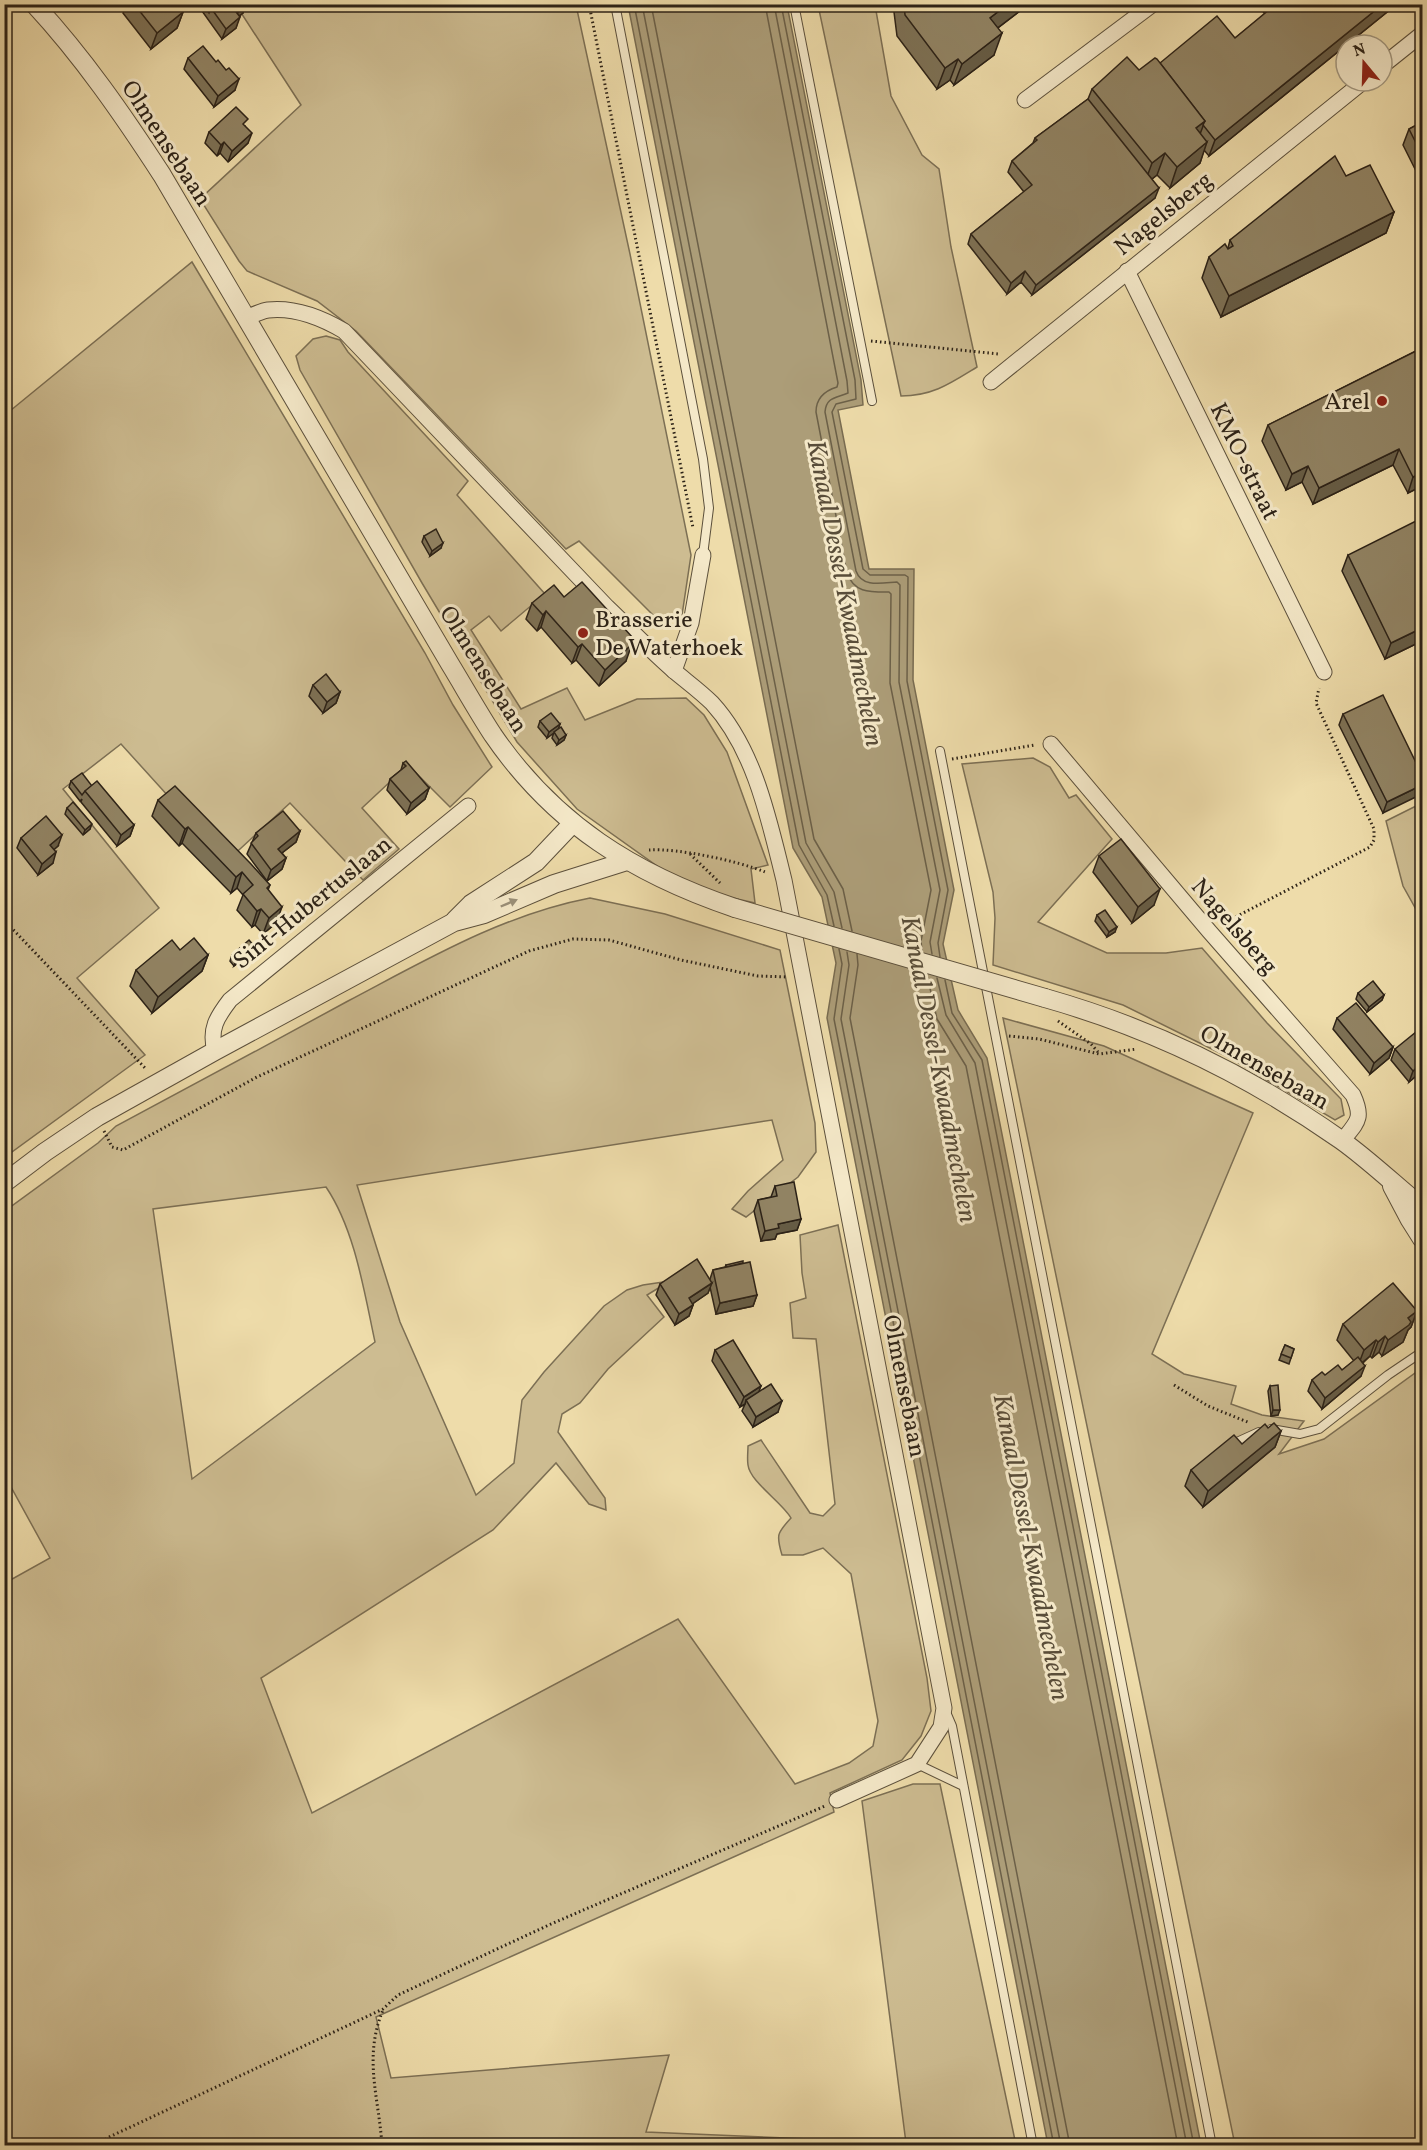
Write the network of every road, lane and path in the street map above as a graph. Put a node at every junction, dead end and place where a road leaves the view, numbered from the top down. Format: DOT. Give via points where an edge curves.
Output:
graph roads {
  1 [pos="34,4"];
  2 [pos="589,4"];
  3 [pos="615,4"];
  4 [pos="794,4"];
  5 [pos="1153,4"];
  6 [pos="1422,34"];
  7 [pos="1394,56"];
  8 [pos="1349,93"];
  9 [pos="1025,100"];
  10 [pos="1126,270"];
  11 [pos="246,318"];
  12 [pos="860,340"];
  13 [pos="1021,357"];
  14 [pos="991,382"];
  15 [pos="872,401"];
  16 [pos="694,529"];
  17 [pos="704,555"];
  18 [pos="674,671"];
  19 [pos="1324,672"];
  20 [pos="1051,744"];
  21 [pos="940,750"];
  22 [pos="942,761"];
  23 [pos="468,806"];
  24 [pos="572,824"];
  25 [pos="689,853"];
  26 [pos="627,861"];
  27 [pos="769,874"];
  28 [pos="735,908"];
  29 [pos="4,920"];
  30 [pos="454,922"];
  31 [pos="1209,931"];
  32 [pos="801,977"];
  33 [pos="1045,998"];
  34 [pos="1150,1034"];
  35 [pos="995,1035"];
  36 [pos="215,1051"];
  37 [pos="1099,1053"];
  38 [pos="158,1083"];
  39 [pos="97,1118"];
  40 [pos="1342,1141"];
  41 [pos="1390,1181"];
  42 [pos="4,1184"];
  43 [pos="1422,1207"];
  44 [pos="1422,1239"];
  45 [pos="1422,1352"];
  46 [pos="1174,1385"];
  47 [pos="1266,1428"];
  48 [pos="1238,1442"];
  49 [pos="944,1708"];
  50 [pos="917,1764"];
  51 [pos="963,1786"];
  52 [pos="837,1800"];
  53 [pos="383,2009"];
  54 [pos="99,2145"];
  55 [pos="382,2145"];
  56 [pos="1033,2145"];
  57 [pos="1212,2145"];
  1 -- 11 [label="street, Olmensebaan" via="84,61 125,118"];
  2 -- 16 [label="path"];
  3 -- 17 [label="lane" via="703,459 709,508"];
  4 -- 12 [label="lane"];
  5 -- 9 [label="street"];
  6 -- 7 [label="street"];
  8 -- 10 [label="street, Nagelsberg"];
  10 -- 13 [label="street, Nagelsberg"];
  10 -- 19 [label="street, KMO-straat"];
  11 -- 18 [label="street, Olmensebaan" via="267,310 294,311 326,320 344,331"];
  11 -- 24 [label="street, Olmensebaan" via="493,735"];
  12 -- 13 [label="path"];
  12 -- 15 [label="lane"];
  13 -- 14 [label="street, Nagelsberg"];
  17 -- 18 [label="street" via="691,623"];
  18 -- 32 [label="street, Olmensebaan" via="712,703 747,757 769,819 784,880"];
  19 -- 31 [label="path" via="1316,703 1374,829 1374,840 1370,847"];
  20 -- 22 [label="path"];
  20 -- 31 [label="street, Nagelsberg"];
  21 -- 22 [label="lane"];
  22 -- 35 [label="lane"];
  23 -- 36 [label="street, Sint-Hubertuslaan" via="230,1000 218,1016 211,1037"];
  24 -- 26 [label="street, Olmensebaan"];
  24 -- 30 [label="street" via="536,862 471,904"];
  25 -- 26 [label="path" via="637,851"];
  25 -- 27 [label="path" via="752,866"];
  25 -- 28 [label="path" via="724,887"];
  26 -- 28 [label="street, Olmensebaan" via="699,896"];
  30 -- 26 [label="street, one-way"];
  28 -- 33 [label="street, Olmensebaan, bridge"];
  29 -- 38 [label="path"];
  30 -- 36 [label="street"];
  31 -- 40 [label="street, Nagelsberg" via="1353,1095 1359,1109 1358,1119"];
  32 -- 39 [label="path" via="758,976 609,940 573,939 529,951 257,1077 123,1150 112,1147"];
  32 -- 49 [label="street, Olmensebaan"];
  33 -- 34 [label="street, Olmensebaan"];
  33 -- 37 [label="path" via="1059,1022"];
  34 -- 37 [label="path" via="1136,1050"];
  34 -- 40 [label="street, Olmensebaan" via="1219,1065"];
  35 -- 37 [label="path" via="1039,1039"];
  35 -- 57 [label="lane"];
  36 -- 38 [label="street"];
  38 -- 39 [label="street"];
  39 -- 42 [label="street"];
  40 -- 41 [label="street, Olmensebaan"];
  41 -- 43 [label="street, Olmensebaan"];
  41 -- 44 [label="street, Olmensebaan"];
  45 -- 47 [label="lane" via="1319,1429 1300,1434"];
  46 -- 47 [label="path" via="1208,1406"];
  47 -- 48 [label="lane"];
  49 -- 50 [label="street, Olmensebaan" via="941,1727"];
  49 -- 51 [label="lane" via="952,1726"];
  50 -- 51 [label="lane"];
  50 -- 52 [label="street"];
  51 -- 56 [label="lane"];
  52 -- 53 [label="path" via="551,1924 398,1995"];
  53 -- 54 [label="path"];
  53 -- 55 [label="path" via="375,2028 372,2052"];
}
